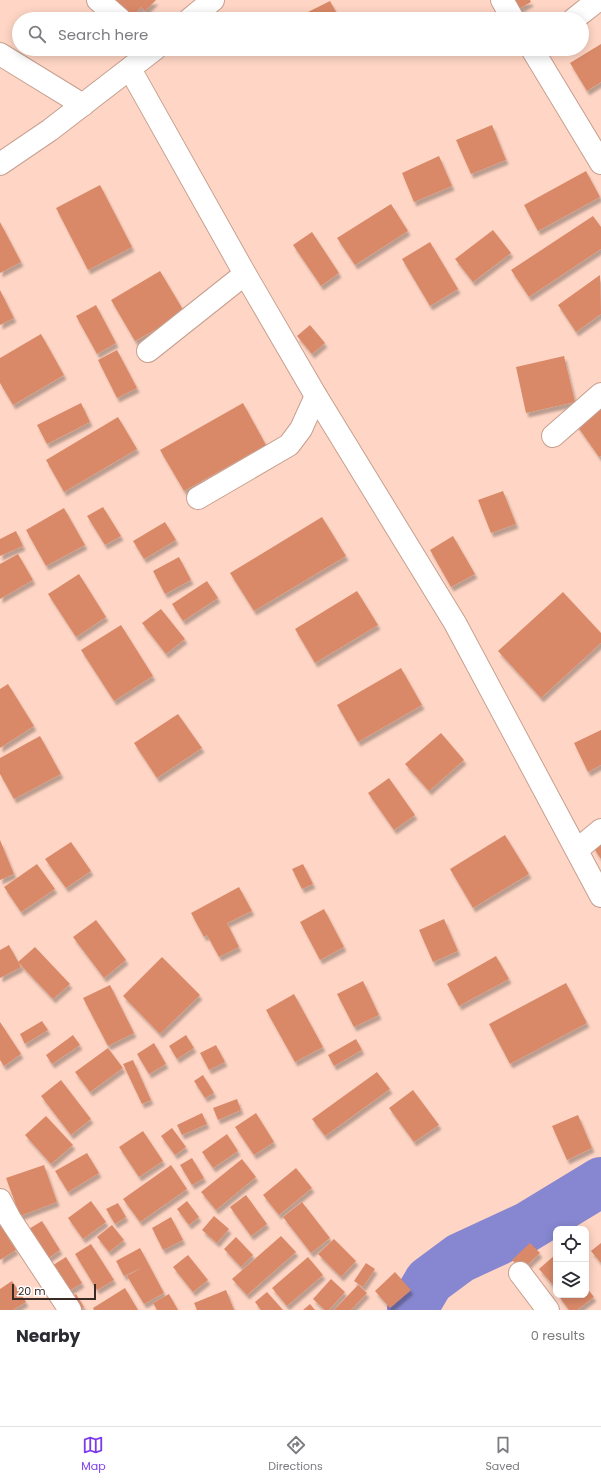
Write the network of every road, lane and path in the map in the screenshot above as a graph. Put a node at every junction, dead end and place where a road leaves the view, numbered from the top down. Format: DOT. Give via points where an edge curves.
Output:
graph roads {
  1 [pos="98,0"];
  2 [pos="212,0"];
  3 [pos="502,0"];
  4 [pos="598,0"];
  5 [pos="112,12"];
  6 [pos="198,12"];
  7 [pos="509,12"];
  8 [pos="583,12"];
  9 [pos="0,54"];
  10 [pos="146,56"];
  11 [pos="538,56"];
  12 [pos="130,69"];
  13 [pos="83,105"];
  14 [pos="601,163"];
  15 [pos="0,164"];
  16 [pos="245,274"];
  17 [pos="148,351"];
  18 [pos="601,394"];
  19 [pos="316,396"];
  20 [pos="553,436"];
  21 [pos="198,498"];
  22 [pos="601,830"];
  23 [pos="577,850"];
  24 [pos="601,896"];
  25 [pos="0,1200"];
  26 [pos="520,1273"];
  27 [pos="70,1310"];
  28 [pos="548,1310"];
  1 -- 5 [label="street"];
  2 -- 6 [label="street"];
  3 -- 7 [label="street"];
  4 -- 8 [label="street"];
  9 -- 13 [label="street"];
  10 -- 12 [label="street"];
  11 -- 14 [label="street"];
  12 -- 13 [label="street"];
  12 -- 16 [label="street"];
  13 -- 15 [label="street"];
  16 -- 17 [label="street"];
  16 -- 19 [label="street"];
  18 -- 20 [label="street"];
  19 -- 21 [label="street" via="301,429 289,445"];
  19 -- 23 [label="street" via="455,623"];
  22 -- 23 [label="street"];
  23 -- 24 [label="street"];
  25 -- 27 [label="street"];
  26 -- 28 [label="street"];
}
